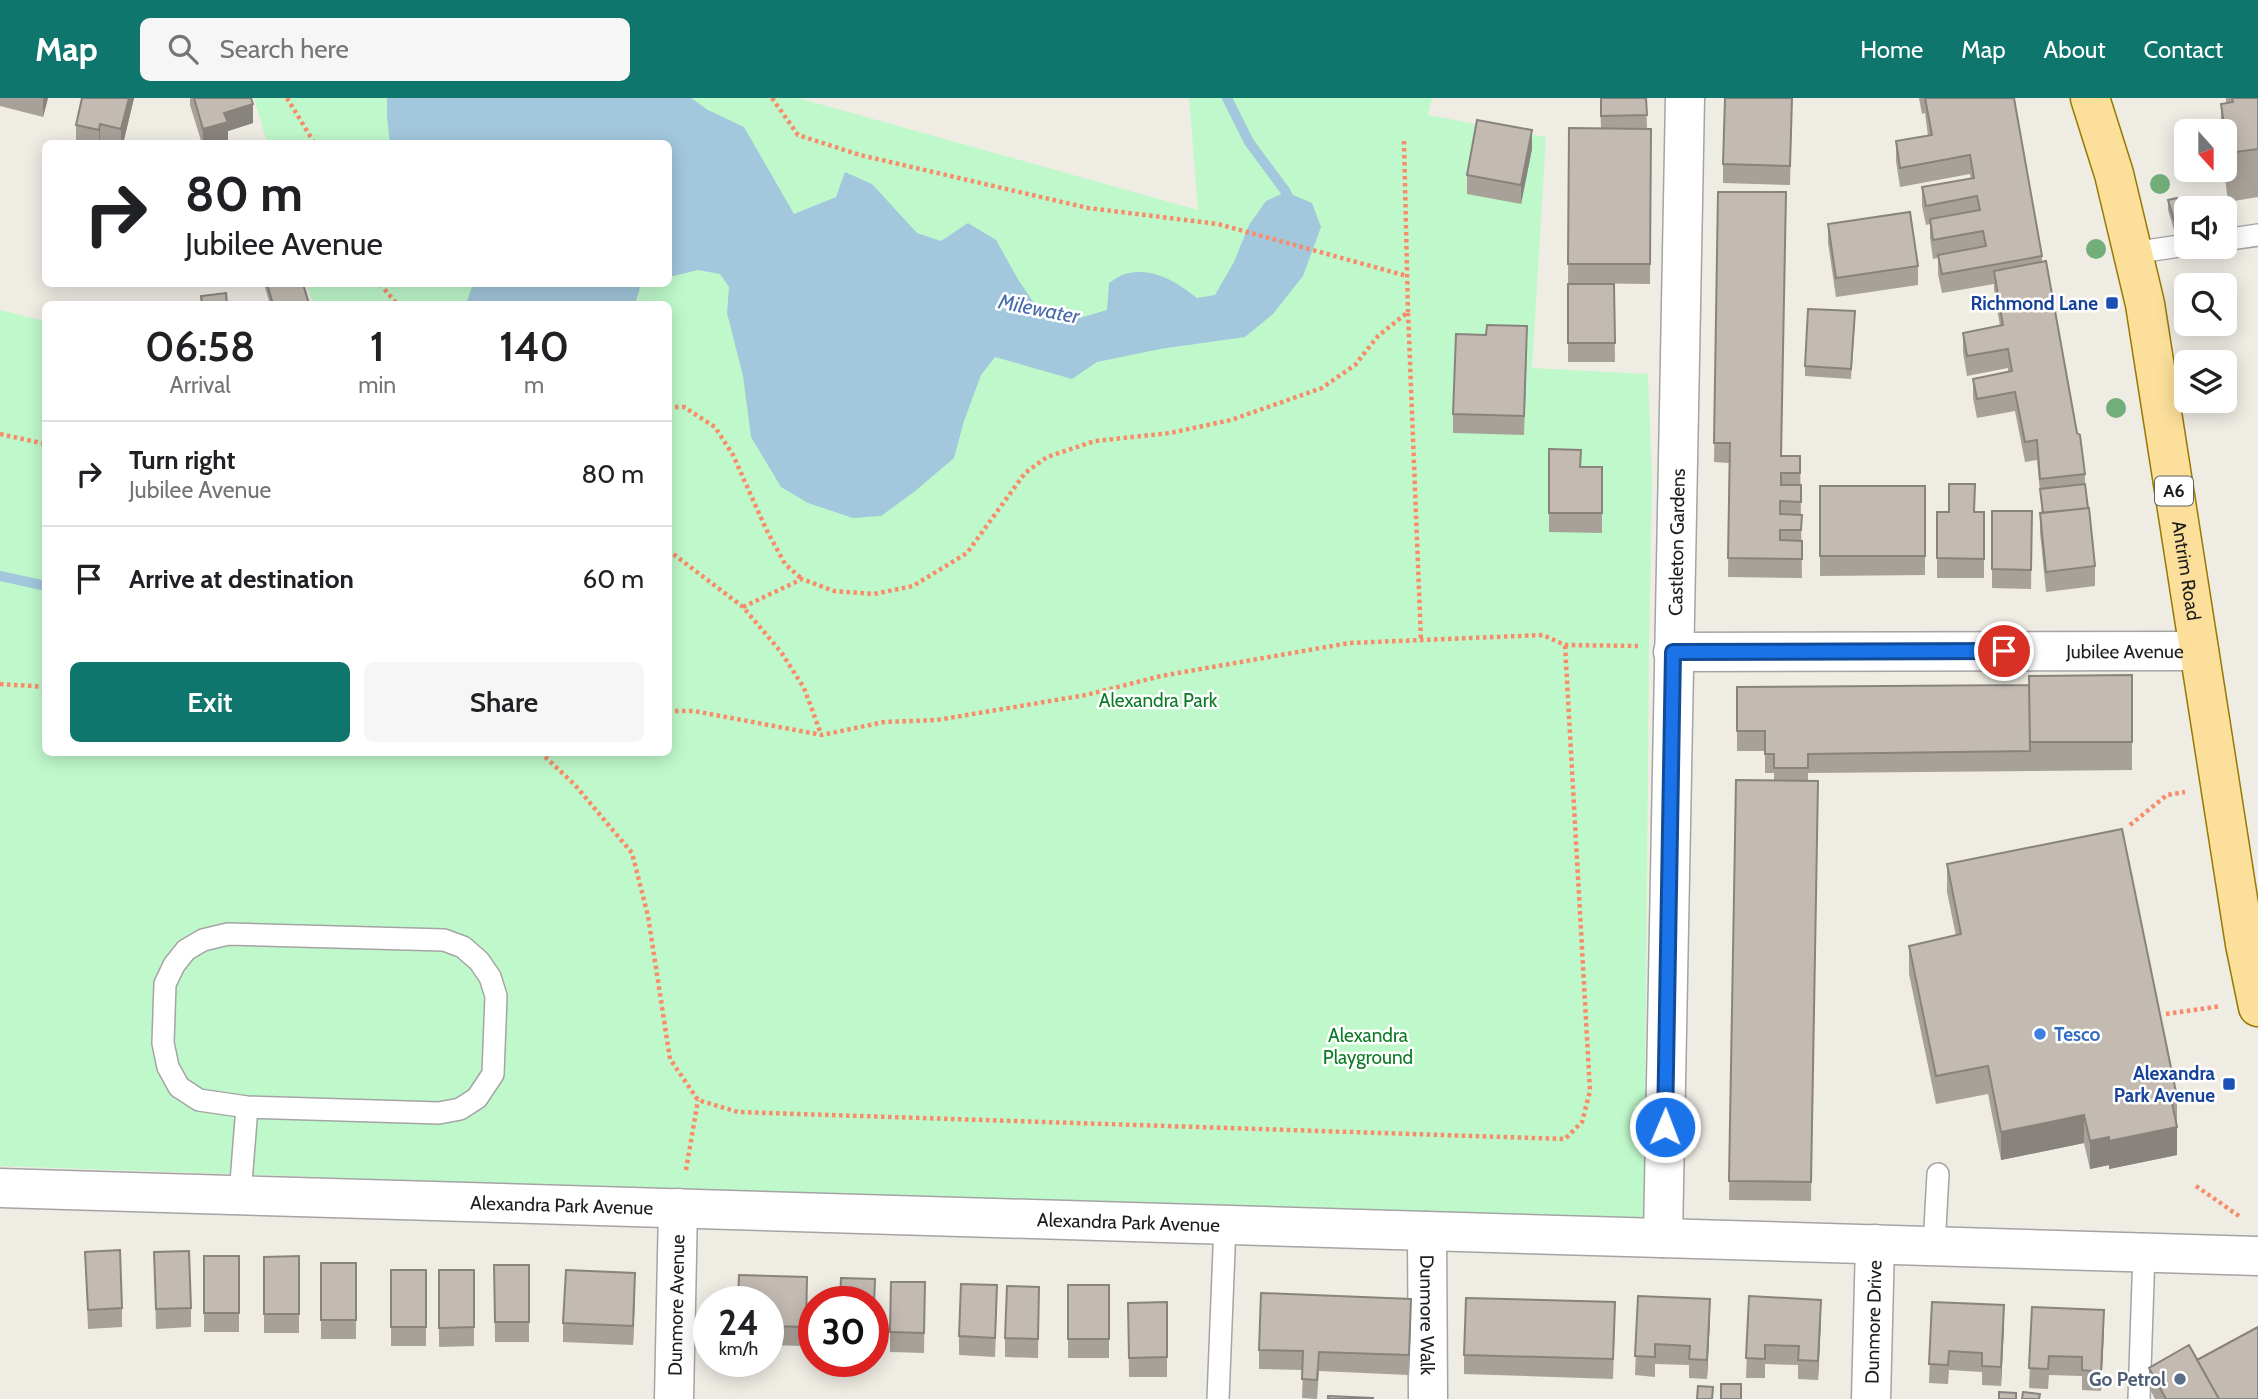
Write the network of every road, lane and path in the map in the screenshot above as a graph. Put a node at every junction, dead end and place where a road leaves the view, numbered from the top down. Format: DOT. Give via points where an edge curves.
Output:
graph roads {
  1 [pos="287,98"];
  2 [pos="772,98"];
  3 [pos="1685,98"];
  4 [pos="2090,98"];
  5 [pos="313,140"];
  6 [pos="1405,141"];
  7 [pos="2258,235"];
  8 [pos="2237,238"];
  9 [pos="2174,247"];
  10 [pos="2133,253"];
  11 [pos="1407,276"];
  12 [pos="383,287"];
  13 [pos="394,301"];
  14 [pos="1408,312"];
  15 [pos="672,407"];
  16 [pos="0,435"];
  17 [pos="42,443"];
  18 [pos="672,553"];
  19 [pos="802,579"];
  20 [pos="743,607"];
  21 [pos="1421,641"];
  22 [pos="1566,645"];
  23 [pos="2199,650"];
  24 [pos="1673,652"];
  25 [pos="0,684"];
  26 [pos="42,687"];
  27 [pos="672,711"];
  28 [pos="821,735"];
  29 [pos="544,756"];
  30 [pos="2221,787"];
  31 [pos="2130,825"];
  32 [pos="2252,943"];
  33 [pos="2257,1004"];
  34 [pos="2166,1014"];
  35 [pos="698,1100"];
  36 [pos="247,1108"];
  37 [pos="1938,1174"];
  38 [pos="0,1188"];
  39 [pos="240,1195"];
  40 [pos="678,1208"];
  41 [pos="1225,1225"];
  42 [pos="1427,1231"];
  43 [pos="1664,1238"];
  44 [pos="1875,1244"];
  45 [pos="1934,1246"];
  46 [pos="2144,1252"];
  47 [pos="2258,1256"];
  48 [pos="674,1399"];
  49 [pos="1218,1399"];
  50 [pos="1428,1399"];
  51 [pos="1871,1399"];
  52 [pos="2139,1399"];
  1 -- 5 [label="path"];
  2 -- 11 [label="path" via="798,135 860,155 1087,208 1217,224"];
  3 -- 24 [label="street, Castleton Gardens"];
  4 -- 10 [label="main road, Antrim Road / A6"];
  6 -- 11 [label="path"];
  7 -- 8 [label="lane"];
  9 -- 10 [label="lane"];
  10 -- 23 [label="main road, Antrim Road / A6"];
  11 -- 14 [label="path"];
  12 -- 13 [label="path"];
  14 -- 19 [label="path" via="1378,336 1355,365 1322,388 1231,419 1170,433 1096,441 1046,457 1025,473 967,553 913,586 874,594 834,591"];
  14 -- 21 [label="path"];
  15 -- 19 [label="path" via="684,407 715,427 785,564"];
  16 -- 17 [label="path"];
  18 -- 20 [label="path"];
  19 -- 20 [label="path"];
  20 -- 28 [label="path" via="804,688"];
  21 -- 22 [label="path" via="1543,635"];
  21 -- 28 [label="path" via="1309,649 1086,695"];
  22 -- 24 [label="path" via="1623,645"];
  22 -- 35 [label="path" via="1590,1091 1582,1122 1565,1139 737,1112"];
  23 -- 24 [label="street, Jubilee Avenue"];
  23 -- 30 [label="main road, Antrim Road / A6"];
  24 -- 43 [label="street, Castleton Gardens"];
  25 -- 26 [label="path"];
  27 -- 28 [label="path"];
  29 -- 35 [label="path" via="632,853 648,916 670,1059"];
  30 -- 31 [label="path" via="2167,794"];
  30 -- 32 [label="main road, Antrim Road / A6"];
  32 -- 33 [label="main road, Antrim Road / A6"];
  33 -- 34 [label="path"];
  35 -- 40 [label="path"];
  36 -- 36 [label="lane" via="199,1100 178,1087 168,1067 163,1043 165,984 186,950 203,940 229,934 444,940 463,947 490,977 496,996 493,1074 477,1098 460,1109 439,1113"];
  36 -- 39 [label="lane"];
  37 -- 45 [label="lane"];
  38 -- 39 [label="street, Alexandra Park Avenue"];
  39 -- 40 [label="street, Alexandra Park Avenue"];
  40 -- 41 [label="street, Alexandra Park Avenue"];
  40 -- 48 [label="street, Dunmore Avenue"];
  41 -- 42 [label="street, Alexandra Park Avenue"];
  41 -- 49 [label="lane"];
  42 -- 43 [label="street, Alexandra Park Avenue"];
  42 -- 50 [label="street, Dunmore Walk"];
  43 -- 44 [label="street, Alexandra Park Avenue"];
  44 -- 45 [label="street, Alexandra Park Avenue"];
  44 -- 51 [label="street, Dunmore Drive"];
  45 -- 46 [label="street, Alexandra Park Avenue"];
  46 -- 47 [label="street, Alexandra Park Avenue"];
  46 -- 52 [label="lane"];
}
